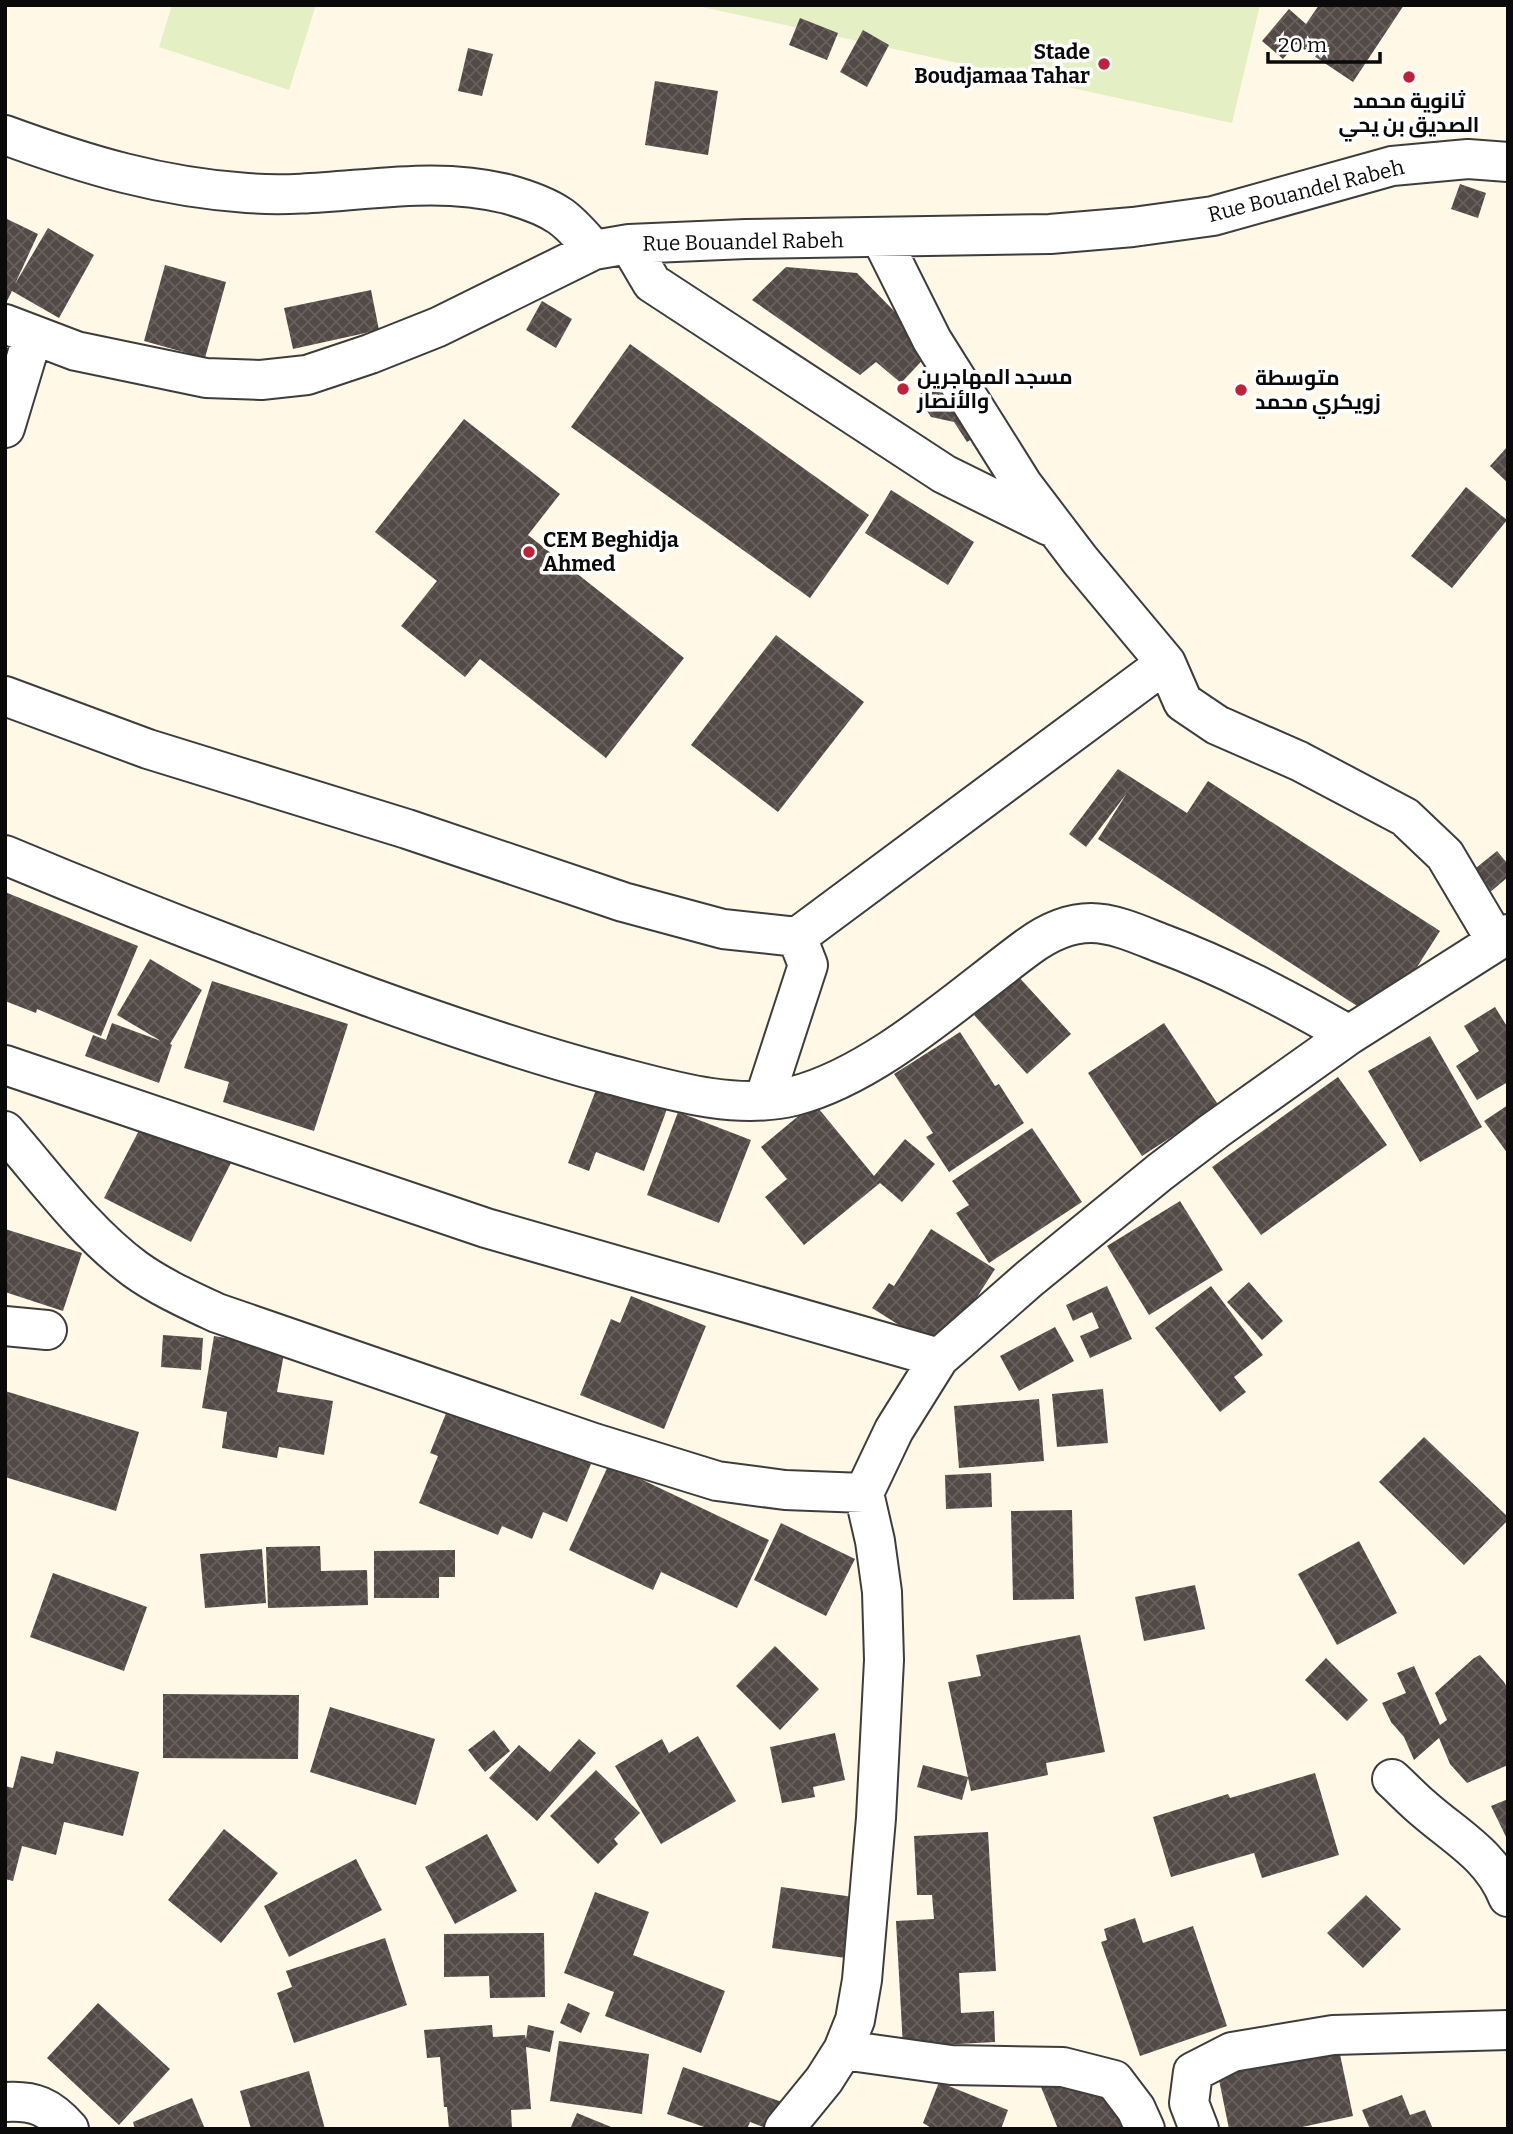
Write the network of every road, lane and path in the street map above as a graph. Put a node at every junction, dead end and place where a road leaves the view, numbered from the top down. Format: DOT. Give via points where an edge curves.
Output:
graph roads {
  1 [pos="5,135"];
  2 [pos="1508,162"];
  3 [pos="881,239"];
  4 [pos="612,247"];
  5 [pos="19,330"];
  6 [pos="5,428"];
  7 [pos="1057,530"];
  8 [pos="1166,663"];
  9 [pos="5,696"];
  10 [pos="5,855"];
  11 [pos="797,937"];
  12 [pos="1502,937"];
  13 [pos="1349,1035"];
  14 [pos="5,1065"];
  15 [pos="764,1100"];
  16 [pos="5,1131"];
  17 [pos="5,1326"];
  18 [pos="47,1330"];
  19 [pos="939,1358"];
  20 [pos="864,1493"];
  21 [pos="1392,1779"];
  22 [pos="1508,1897"];
  23 [pos="1508,2029"];
  24 [pos="842,2050"];
  25 [pos="5,2102"];
  26 [pos="69,2129"];
  27 [pos="784,2129"];
  28 [pos="1145,2129"];
  29 [pos="1199,2129"];
  1 -- 4 [label="street" via="100,168 196,189 251,194 435,184 484,189 531,201"];
  2 -- 3 [label="street, Rue Bouandel Rabeh" via="1468,159 1392,166 1213,216 1133,227"];
  3 -- 4 [label="street, Rue Bouandel Rabeh" via="746,239"];
  3 -- 7 [label="street" via="932,340 1023,485"];
  4 -- 5 [label="street, Rue Bouandel Rabeh" via="438,327 307,375 261,380 206,378 76,351"];
  4 -- 7 [label="street" via="652,283 944,474"];
  5 -- 6 [label="street"];
  7 -- 8 [label="street"];
  8 -- 11 [label="street"];
  8 -- 12 [label="street" via="1183,702 1217,725 1299,761 1405,817 1445,855"];
  9 -- 11 [label="street" via="148,749 623,902 723,929"];
  10 -- 15 [label="street" via="270,961 557,1061 716,1098"];
  11 -- 15 [label="street" via="807,965"];
  12 -- 13 [label="street"];
  13 -- 15 [label="street" via="1274,991 1201,958 1134,933 1093,923 1069,925 1038,940 898,1046 830,1083"];
  13 -- 19 [label="street" via="1160,1172"];
  14 -- 19 [label="street" via="486,1228"];
  16 -- 20 [label="street" via="96,1235 135,1269 216,1313 716,1481"];
  17 -- 18 [label="street"];
  19 -- 20 [label="street" via="894,1430"];
  20 -- 24 [label="street" via="882,1592 884,1660 862,1980 855,2020"];
  21 -- 22 [label="street" via="1487,1861"];
  23 -- 29 [label="street" via="1333,2035 1232,2052 1193,2071 1189,2103"];
  24 -- 27 [label="street"];
  24 -- 28 [label="street" via="951,2065 1063,2067 1114,2080"];
  25 -- 26 [label="street" via="26,2101 48,2109"];
}
